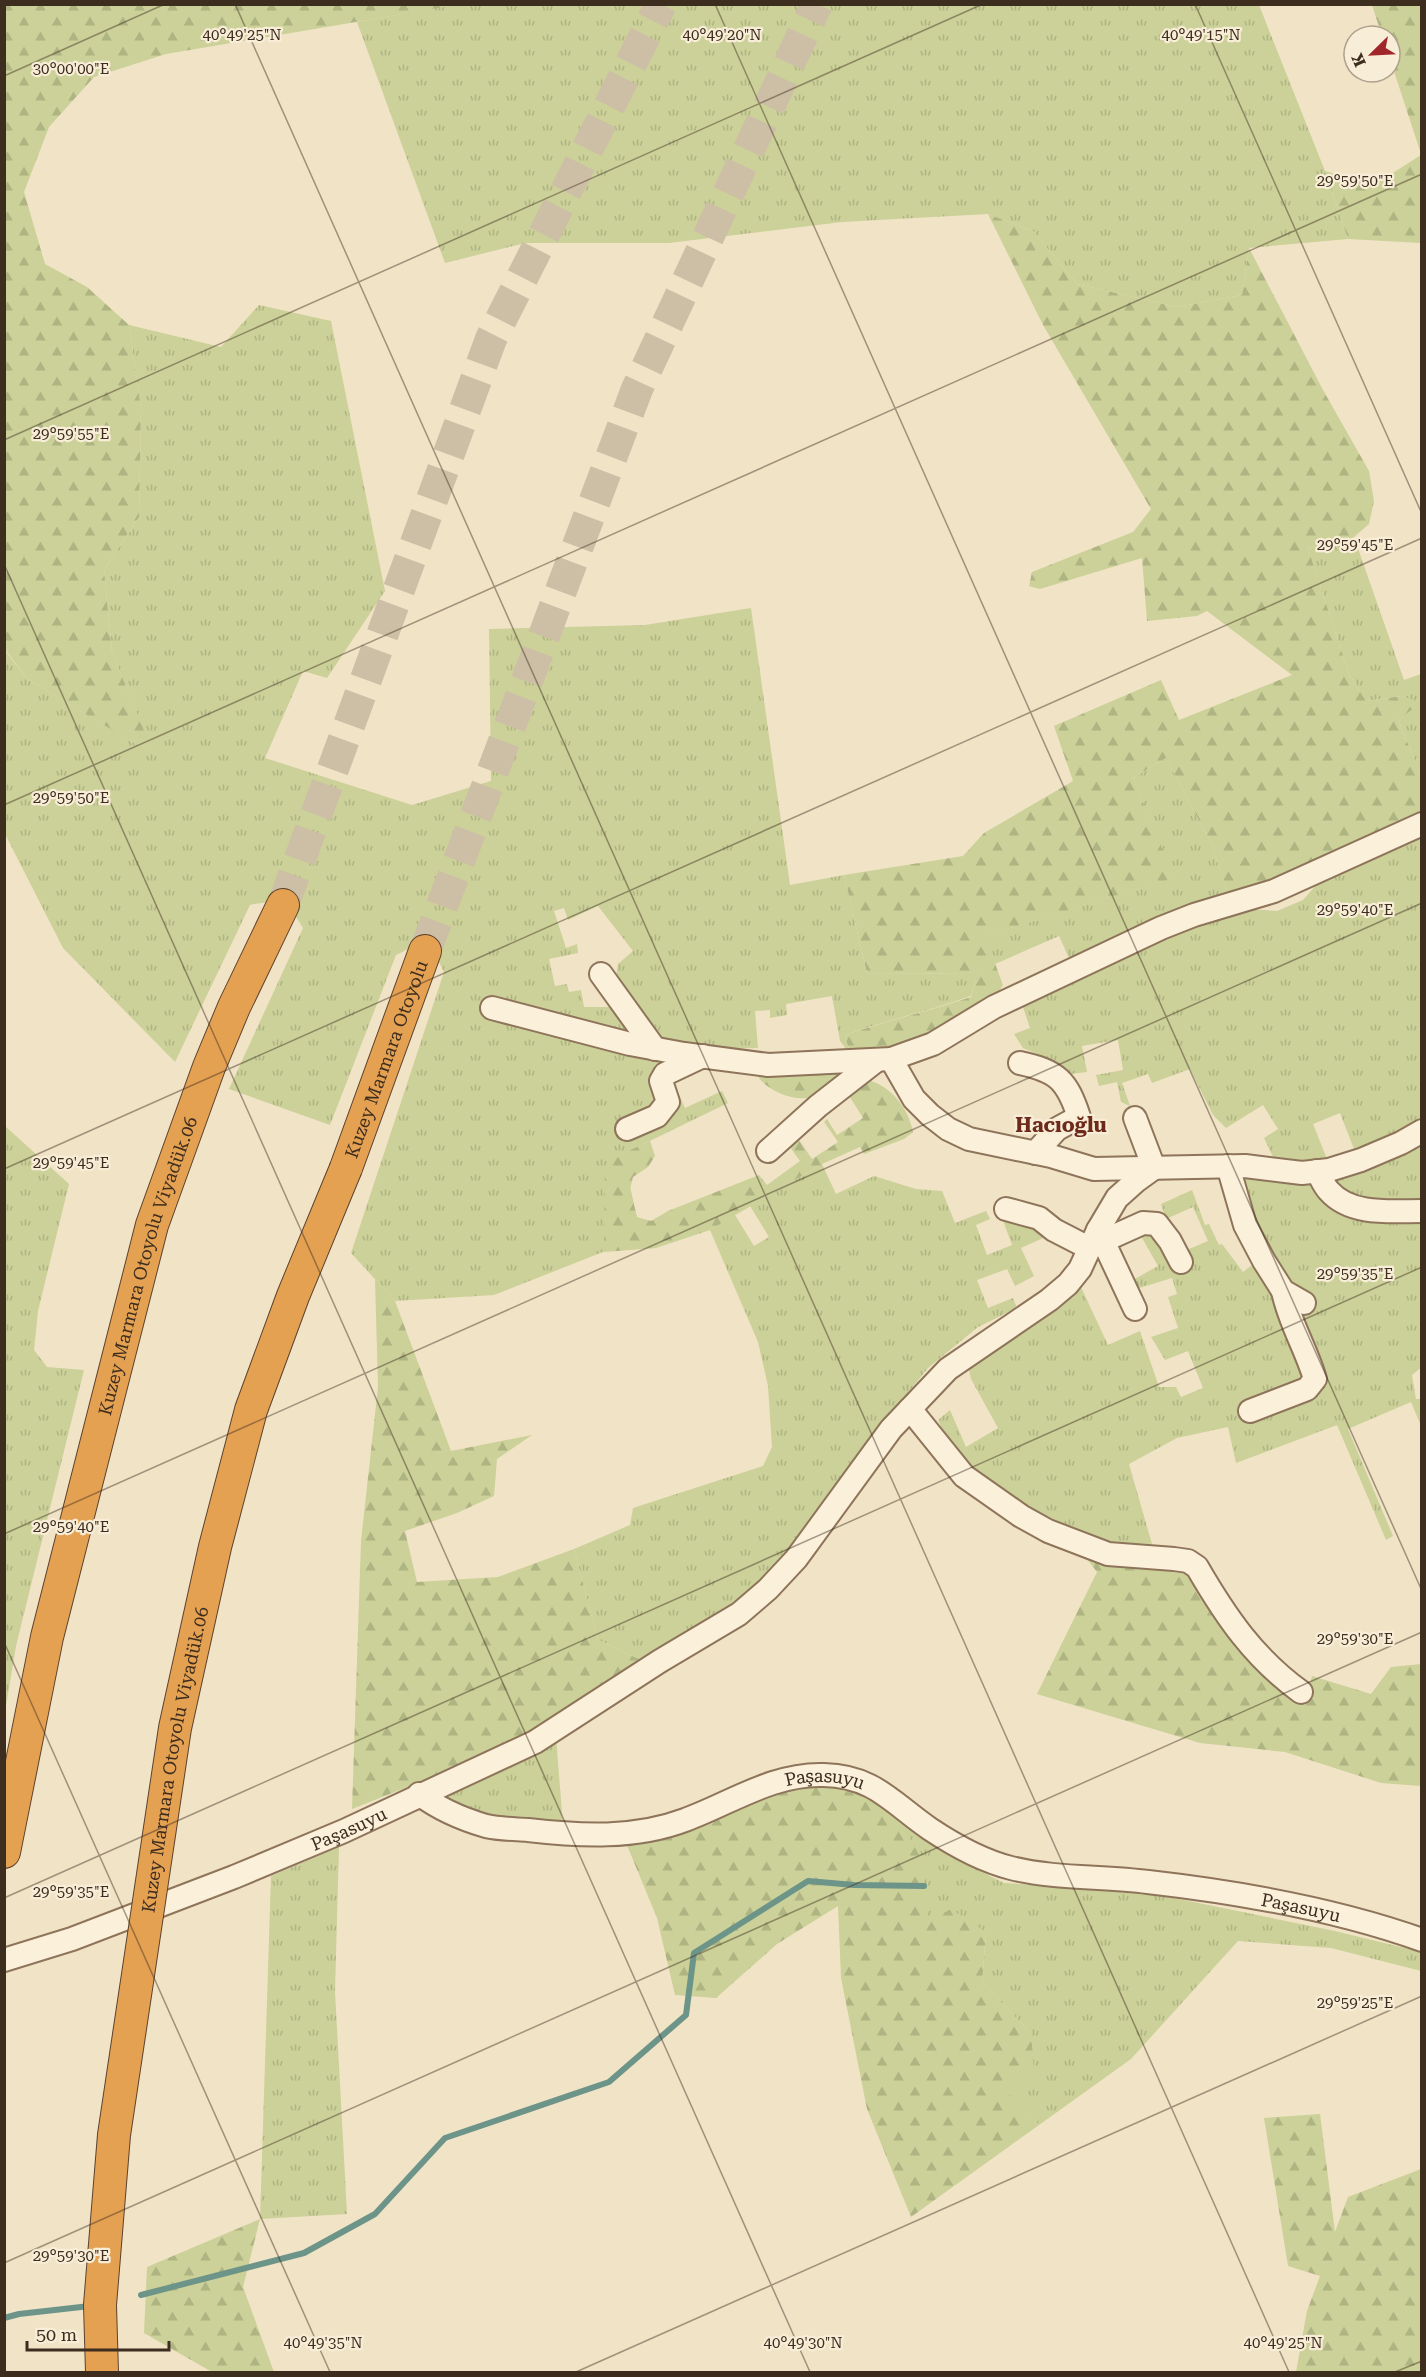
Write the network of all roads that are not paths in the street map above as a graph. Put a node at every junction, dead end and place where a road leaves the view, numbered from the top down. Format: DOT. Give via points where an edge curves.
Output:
graph roads {
  1 [pos="1422,824"];
  2 [pos="283,904"];
  3 [pos="426,951"];
  4 [pos="601,974"];
  5 [pos="492,1008"];
  6 [pos="655,1049"];
  7 [pos="703,1056"];
  8 [pos="884,1060"];
  9 [pos="1020,1063"];
  10 [pos="1135,1118"];
  11 [pos="627,1130"];
  12 [pos="1422,1131"];
  13 [pos="768,1151"];
  14 [pos="1035,1153"];
  15 [pos="1228,1166"];
  16 [pos="346,1168"];
  17 [pos="1155,1168"];
  18 [pos="1317,1171"];
  19 [pos="1006,1209"];
  20 [pos="1422,1212"];
  21 [pos="1097,1240"];
  22 [pos="1181,1262"];
  23 [pos="1283,1291"];
  24 [pos="1304,1303"];
  25 [pos="1135,1309"];
  26 [pos="910,1409"];
  27 [pos="1250,1411"];
  28 [pos="1301,1692"];
  29 [pos="419,1794"];
  30 [pos="4,1852"];
  31 [pos="1422,1940"];
  32 [pos="4,1960"];
  33 [pos="102,2373"];
  1 -- 8 [label="street" via="1274,891 1161,928 994,1007 933,1044"];
  2 -- 30 [label="highway, Kuzey Marmara Otoyolu Viyadük.06" via="209,1067 152,1225 47,1636"];
  3 -- 16 [label="highway, Kuzey Marmara Otoyolu"];
  4 -- 6 [label="street"];
  5 -- 6 [label="street"];
  6 -- 7 [label="street"];
  7 -- 8 [label="street" via="768,1065"];
  7 -- 11 [label="street" via="665,1074 661,1081 668,1102 657,1116"];
  8 -- 13 [label="street" via="818,1106"];
  8 -- 14 [label="street" via="914,1099 948,1128 969,1138"];
  9 -- 14 [label="street" via="1044,1068 1061,1080 1079,1117 1057,1129"];
  10 -- 17 [label="street"];
  12 -- 18 [label="street" via="1381,1153"];
  14 -- 17 [label="street" via="1094,1169"];
  15 -- 17 [label="street"];
  15 -- 18 [label="street"];
  15 -- 23 [label="street" via="1245,1225"];
  16 -- 33 [label="highway, Kuzey Marmara Otoyolu Viyadük.06, bridge" via="251,1410 215,1546 175,1728 114,2135 100,2305"];
  17 -- 21 [label="street" via="1117,1198"];
  18 -- 20 [label="street" via="1328,1191 1346,1205 1374,1211"];
  19 -- 21 [label="street" via="1039,1218 1054,1230"];
  21 -- 22 [label="street" via="1143,1223 1157,1224"];
  21 -- 25 [label="street"];
  21 -- 26 [label="street" via="1068,1284 948,1369"];
  23 -- 24 [label="street"];
  23 -- 27 [label="street" via="1315,1379 1307,1389"];
  26 -- 28 [label="street" via="964,1476 1048,1531 1108,1554 1188,1561 1197,1567 1233,1625 1273,1670"];
  26 -- 29 [label="street" via="891,1429 796,1559 739,1614 535,1742"];
  29 -- 31 [label="street, Paşasuyu" via="456,1815 487,1826 552,1833 622,1834 684,1820 784,1778 803,1774 850,1777 870,1784 956,1844 1009,1868 1147,1881 1246,1896 1379,1925"];
  29 -- 32 [label="street, Paşasuyu" via="344,1831 234,1877 72,1939"];
}
